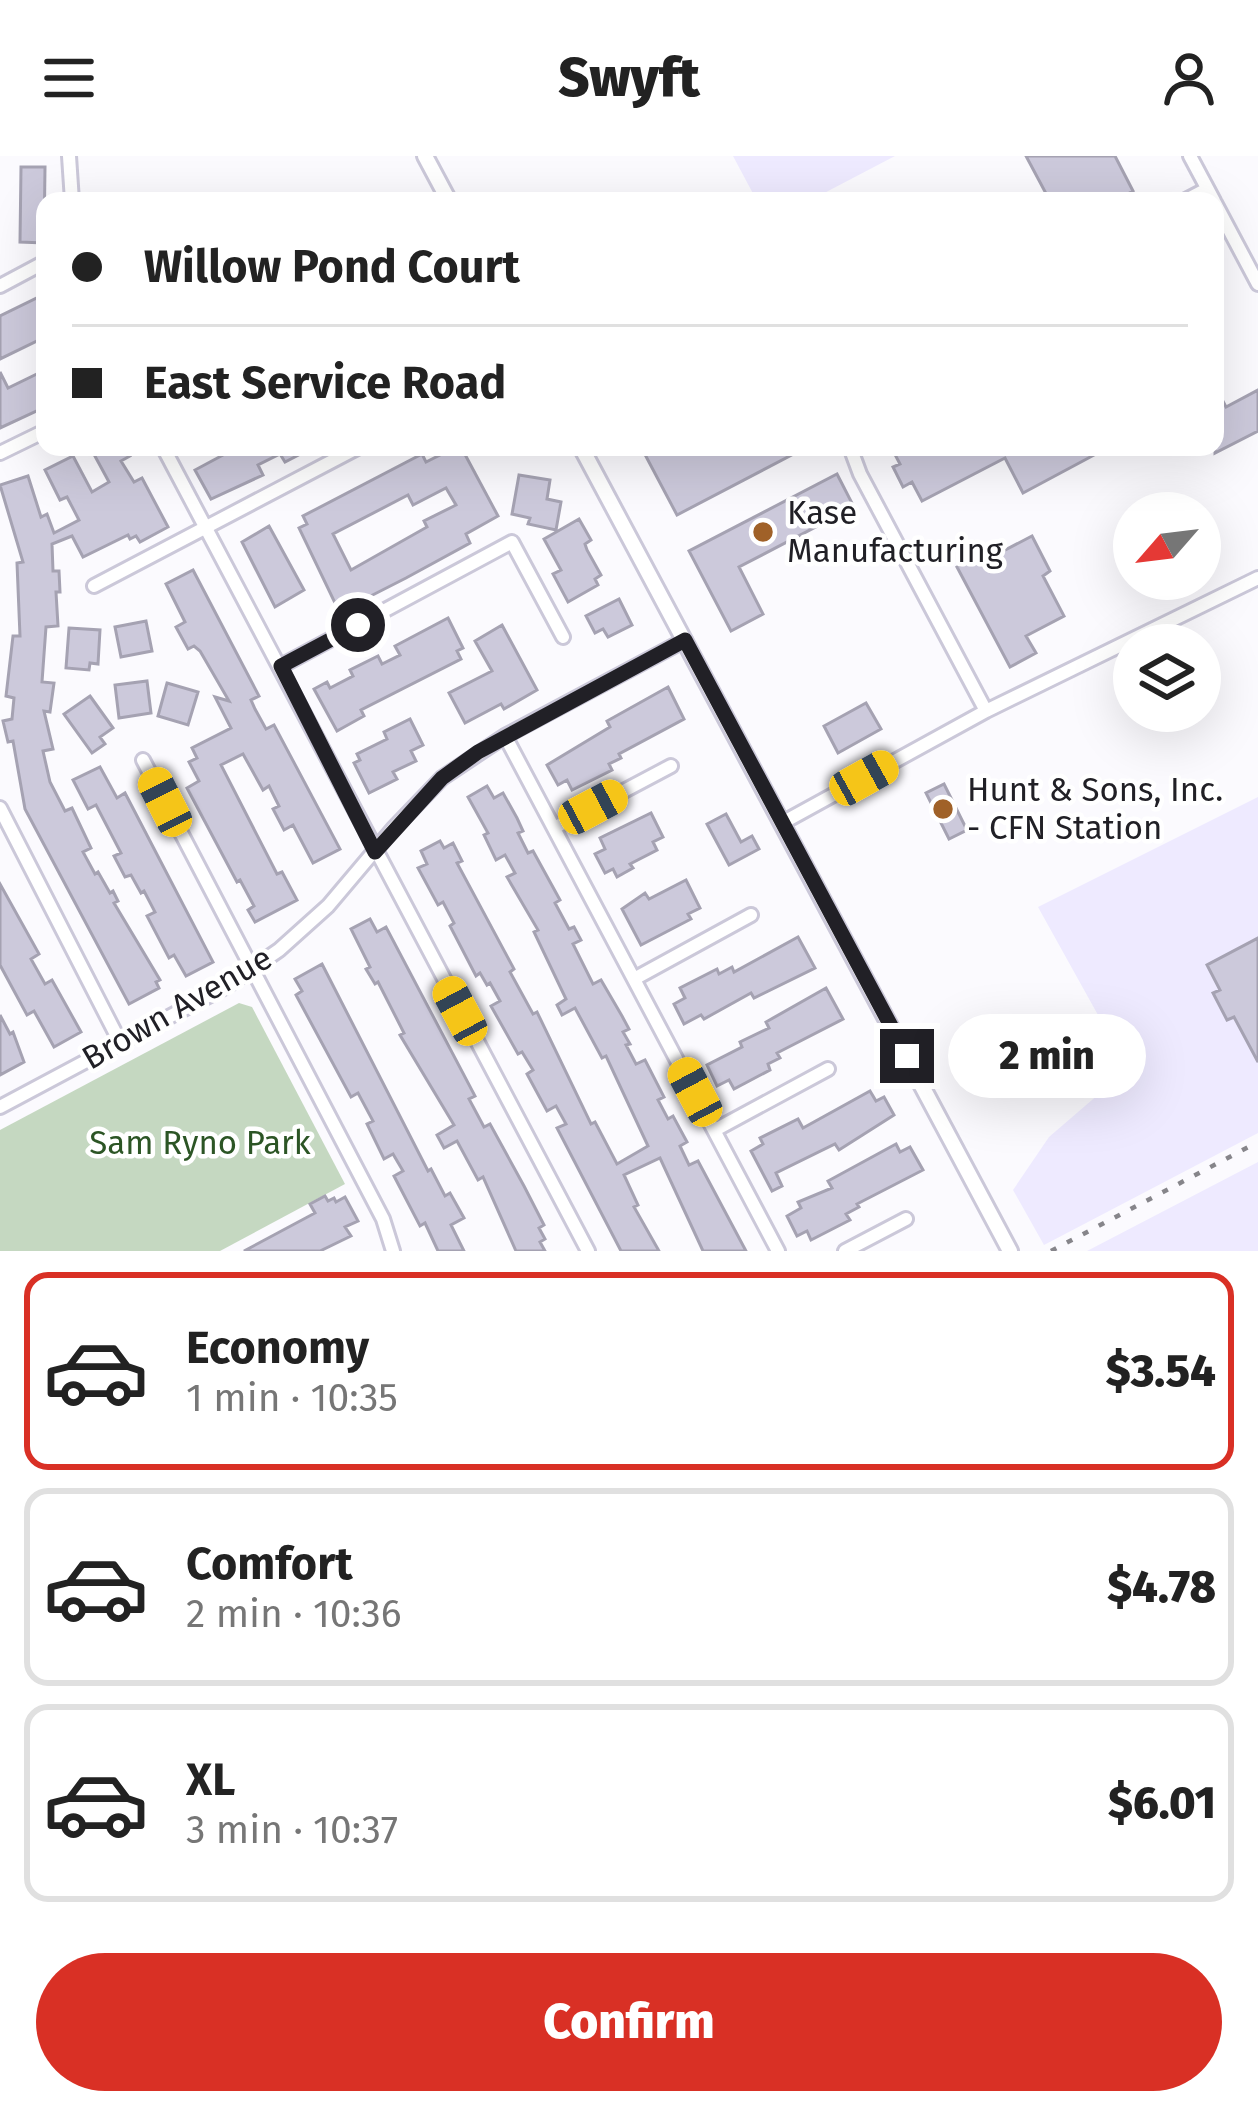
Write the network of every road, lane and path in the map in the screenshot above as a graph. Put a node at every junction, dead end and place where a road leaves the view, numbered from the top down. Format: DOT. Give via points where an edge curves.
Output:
graph roads {
  1 [pos="69,156"];
  2 [pos="425,156"];
  3 [pos="1190,156"];
  4 [pos="71,192"];
  5 [pos="444,192"];
  6 [pos="1209,192"];
  7 [pos="1224,220"];
  8 [pos="36,267"];
  9 [pos="1258,284"];
  10 [pos="0,286"];
  11 [pos="36,435"];
  12 [pos="0,453"];
  13 [pos="168,456"];
  14 [pos="341,456"];
  15 [pos="586,456"];
  16 [pos="853,456"];
  17 [pos="205,526"];
  18 [pos="1258,578"];
  19 [pos="94,586"];
  20 [pos="563,637"];
  21 [pos="685,640"];
  22 [pos="281,666"];
  23 [pos="986,711"];
  24 [pos="505,736"];
  25 [pos="143,760"];
  26 [pos="671,766"];
  27 [pos="0,808"];
  28 [pos="782,823"];
  29 [pos="554,828"];
  30 [pos="375,852"];
  31 [pos="751,915"];
  32 [pos="250,970"];
  33 [pos="634,979"];
  34 [pos="121,1044"];
  35 [pos="828,1069"];
  36 [pos="0,1107"];
  37 [pos="715,1130"];
  38 [pos="906,1219"];
  39 [pos="389,1250"];
  40 [pos="588,1251"];
  41 [pos="778,1251"];
  42 [pos="845,1251"];
  43 [pos="1010,1251"];
  1 -- 4 [label="street"];
  2 -- 5 [label="street"];
  3 -- 6 [label="street"];
  7 -- 9 [label="street"];
  8 -- 10 [label="street"];
  11 -- 12 [label="street"];
  13 -- 17 [label="street"];
  14 -- 17 [label="street"];
  15 -- 21 [label="street"];
  16 -- 23 [label="street"];
  17 -- 19 [label="street"];
  17 -- 22 [label="street"];
  18 -- 23 [label="street"];
  20 -- 22 [label="street" via="512,542"];
  21 -- 24 [label="street, Brown Avenue"];
  21 -- 28 [label="street"];
  22 -- 30 [label="street"];
  23 -- 28 [label="street"];
  24 -- 29 [label="street"];
  24 -- 30 [label="street, Brown Avenue" via="442,778"];
  25 -- 32 [label="street"];
  26 -- 29 [label="street"];
  27 -- 34 [label="street"];
  28 -- 43 [label="street"];
  29 -- 33 [label="street"];
  30 -- 32 [label="street, Brown Avenue" via="328,907"];
  30 -- 40 [label="street"];
  31 -- 33 [label="street"];
  32 -- 34 [label="street, Brown Avenue"];
  32 -- 39 [label="street" via="383,1219"];
  33 -- 37 [label="street"];
  34 -- 36 [label="street, Brown Avenue"];
  35 -- 37 [label="street"];
  37 -- 41 [label="street"];
  38 -- 42 [label="street"];
}
